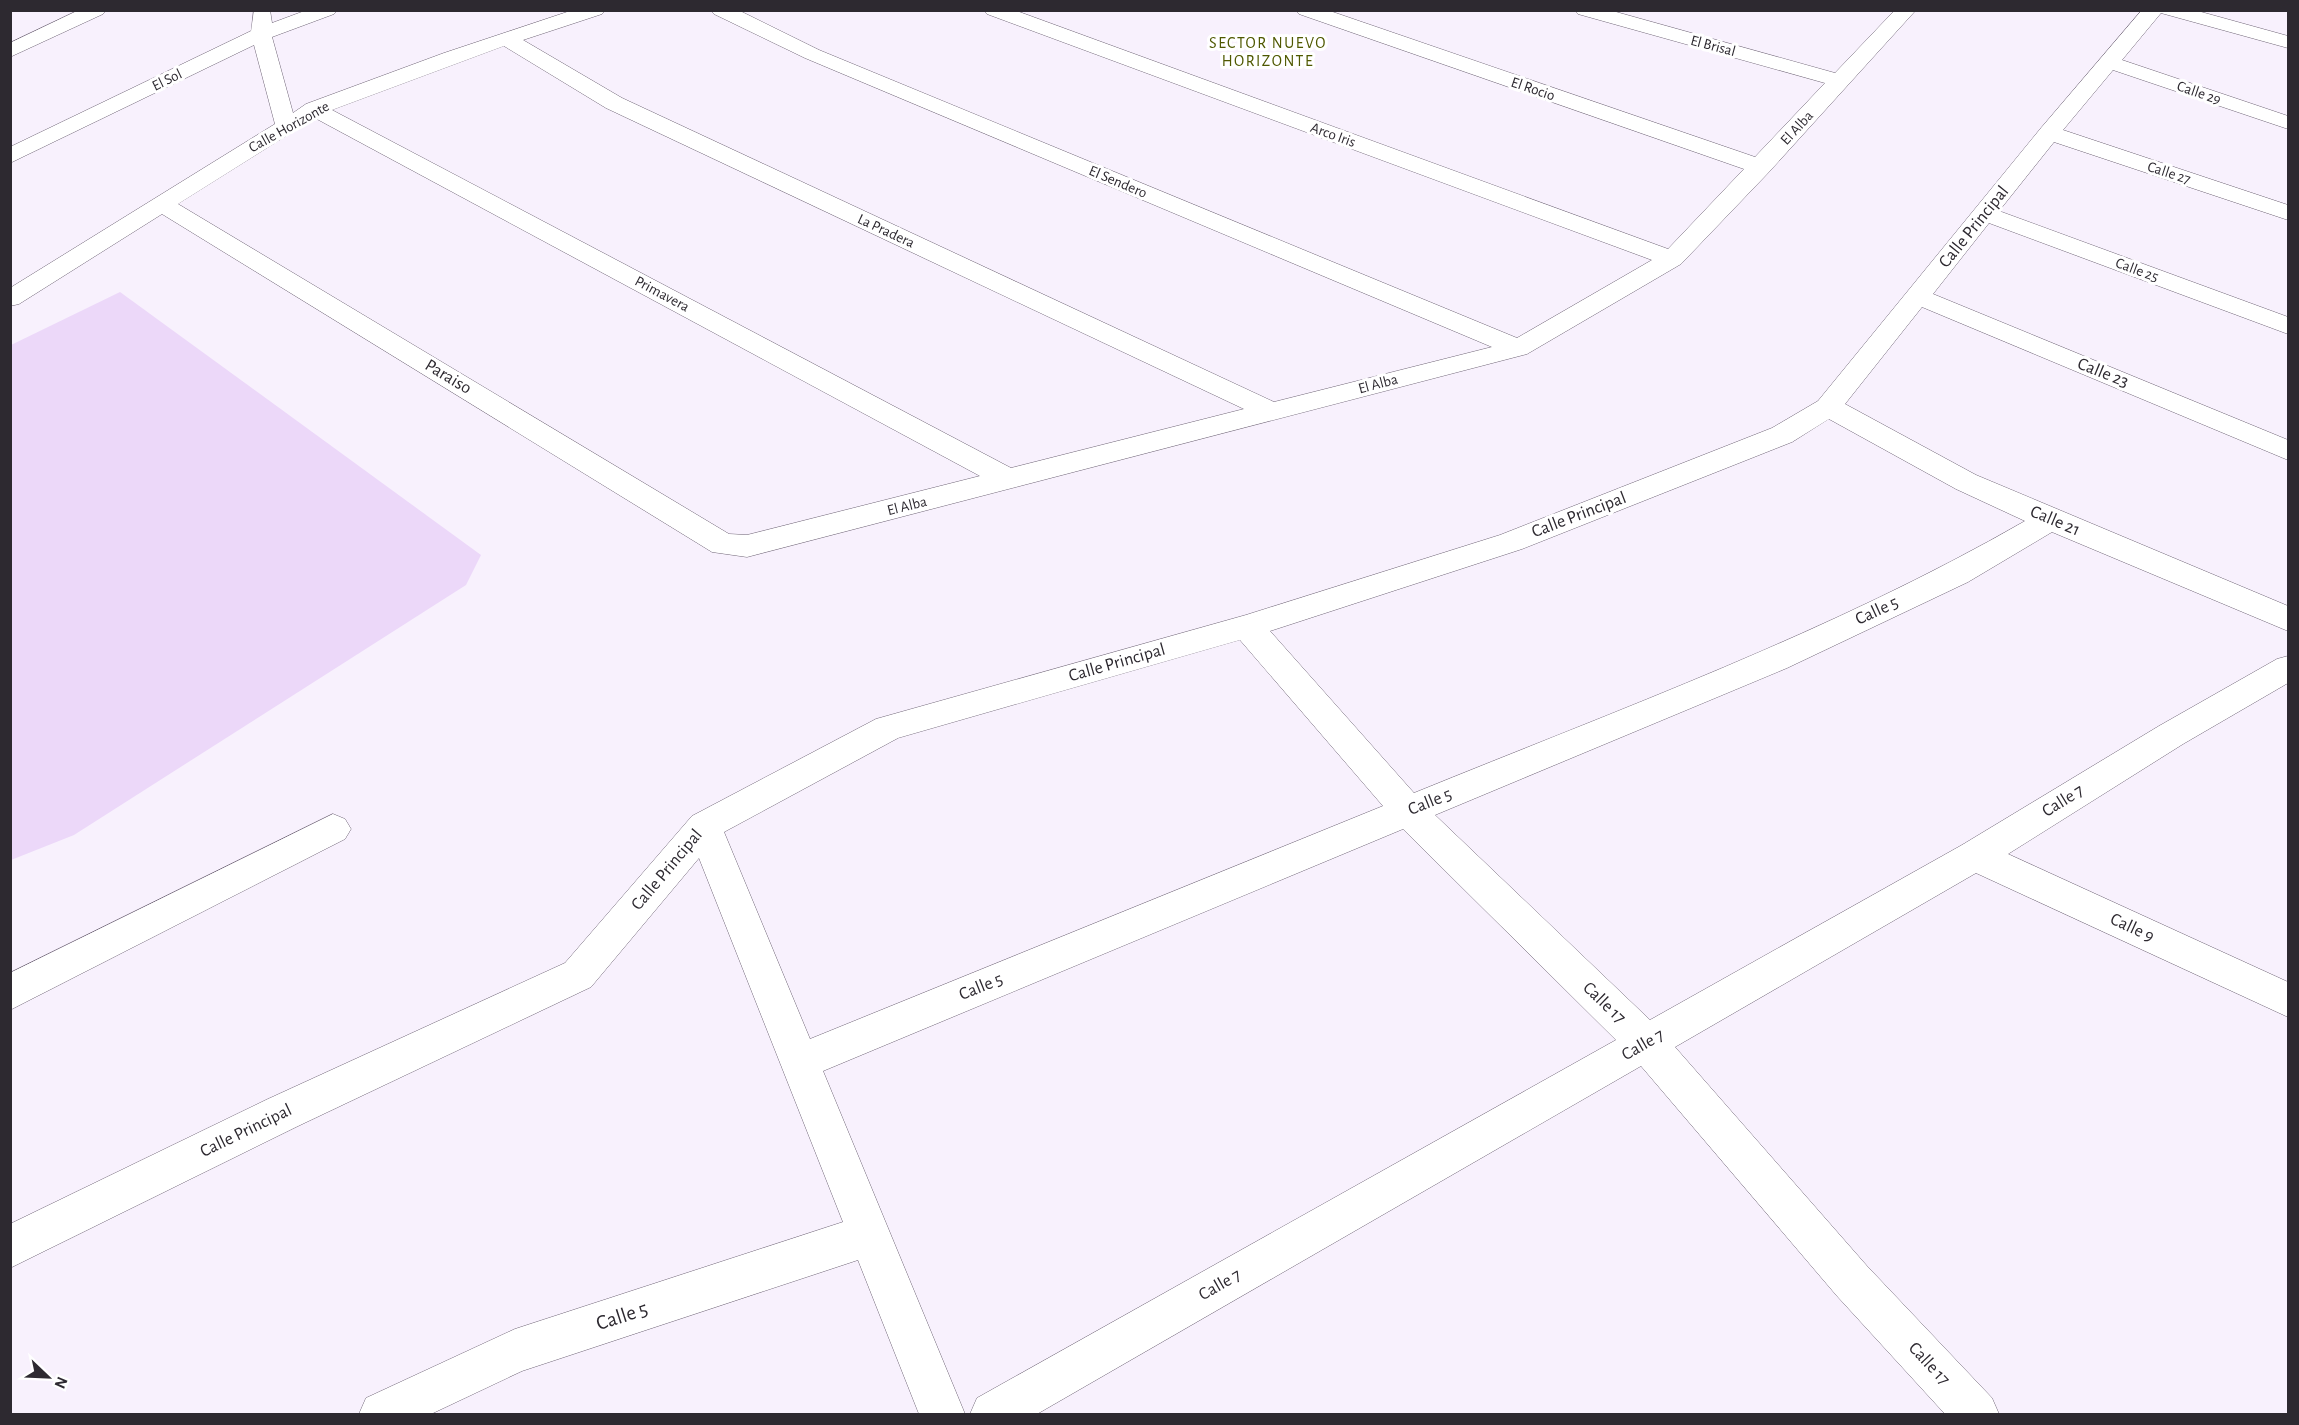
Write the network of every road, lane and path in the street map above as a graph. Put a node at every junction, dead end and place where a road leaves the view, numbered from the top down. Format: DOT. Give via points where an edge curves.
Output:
graph roads {
  1 [pos="96,10"];
  2 [pos="262,10"];
  3 [pos="327,10"];
  4 [pos="595,10"];
  5 [pos="721,10"];
  6 [pos="994,10"];
  7 [pos="1306,10"];
  8 [pos="1585,10"];
  9 [pos="1906,10"];
  10 [pos="2152,10"];
  11 [pos="2169,10"];
  12 [pos="261,34"];
  13 [pos="506,39"];
  14 [pos="2289,42"];
  15 [pos="10,51"];
  16 [pos="2109,62"];
  17 [pos="1841,81"];
  18 [pos="314,110"];
  19 [pos="2289,123"];
  20 [pos="286,126"];
  21 [pos="2049,133"];
  22 [pos="10,156"];
  23 [pos="1761,167"];
  24 [pos="163,205"];
  25 [pos="2289,213"];
  26 [pos="1985,214"];
  27 [pos="1672,259"];
  28 [pos="1917,296"];
  29 [pos="10,299"];
  30 [pos="2289,326"];
  31 [pos="1518,348"];
  32 [pos="1828,407"];
  33 [pos="1273,412"];
  34 [pos="2289,451"];
  35 [pos="1010,480"];
  36 [pos="2050,520"];
  37 [pos="734,546"];
  38 [pos="2289,619"];
  39 [pos="1247,626"];
  40 [pos="2289,668"];
  41 [pos="1408,811"];
  42 [pos="704,826"];
  43 [pos="333,829"];
  44 [pos="1975,856"];
  45 [pos="10,993"];
  46 [pos="2289,1000"];
  47 [pos="1646,1043"];
  48 [pos="800,1062"];
  49 [pos="870,1235"];
  50 [pos="10,1247"];
  51 [pos="382,1414"];
  52 [pos="942,1414"];
  53 [pos="993,1414"];
  54 [pos="1976,1414"];
  1 -- 15 [label="street"];
  2 -- 12 [label="street"];
  3 -- 12 [label="street, El Sol"];
  4 -- 13 [label="street, Calle Horizonte"];
  5 -- 31 [label="street, El Sendero" via="812,54"];
  6 -- 27 [label="street, Arco Iris"];
  7 -- 23 [label="street, El Rocio"];
  8 -- 17 [label="street, El Brisal"];
  9 -- 17 [label="street, El Alba"];
  10 -- 16 [label="street, Calle Principal"];
  11 -- 14 [label="street"];
  12 -- 20 [label="street"];
  12 -- 22 [label="street, El Sol"];
  13 -- 18 [label="street, Calle Horizonte"];
  13 -- 33 [label="street, La Pradera" via="614,103"];
  16 -- 19 [label="street, Calle 29"];
  16 -- 21 [label="street, Calle Principal"];
  17 -- 23 [label="street, El Alba"];
  18 -- 20 [label="street, Calle Horizonte"];
  18 -- 35 [label="street, Primavera"];
  20 -- 24 [label="street, Calle Horizonte"];
  21 -- 25 [label="street, Calle 27"];
  21 -- 26 [label="street, Calle Principal"];
  23 -- 27 [label="street, El Alba"];
  24 -- 29 [label="street, Calle Horizonte"];
  24 -- 37 [label="street, Paraiso" via="723,544"];
  26 -- 28 [label="street, Calle Principal"];
  26 -- 30 [label="street, Calle 25"];
  27 -- 31 [label="street, El Alba"];
  28 -- 32 [label="street, Calle Principal"];
  28 -- 34 [label="street, Calle 23"];
  31 -- 33 [label="street, El Alba"];
  32 -- 36 [label="street, Calle 21" via="1966,482"];
  32 -- 39 [label="street, Calle Principal" via="1782,435 1511,542"];
  33 -- 35 [label="street, El Alba"];
  35 -- 37 [label="street, El Alba"];
  36 -- 38 [label="street, Calle 21"];
  36 -- 41 [label="street, Calle 5" via="1957,574 1776,659"];
  39 -- 41 [label="street, Calle 17"];
  39 -- 42 [label="street, Calle Principal" via="888,728"];
  40 -- 44 [label="street, Calle 7" via="2171,735"];
  41 -- 47 [label="street, Calle 17"];
  41 -- 48 [label="street, Calle 5"];
  42 -- 48 [label="street"];
  42 -- 50 [label="street, Calle Principal" via="578,975 282,1113"];
  43 -- 45 [label="street"];
  44 -- 46 [label="street, Calle 9"];
  44 -- 47 [label="street, Calle 7"];
  47 -- 53 [label="street, Calle 7"];
  47 -- 54 [label="street, Calle 17" via="1852,1281"];
  48 -- 49 [label="street"];
  49 -- 51 [label="street, Calle 5" via="515,1351"];
  49 -- 52 [label="street"];
}
